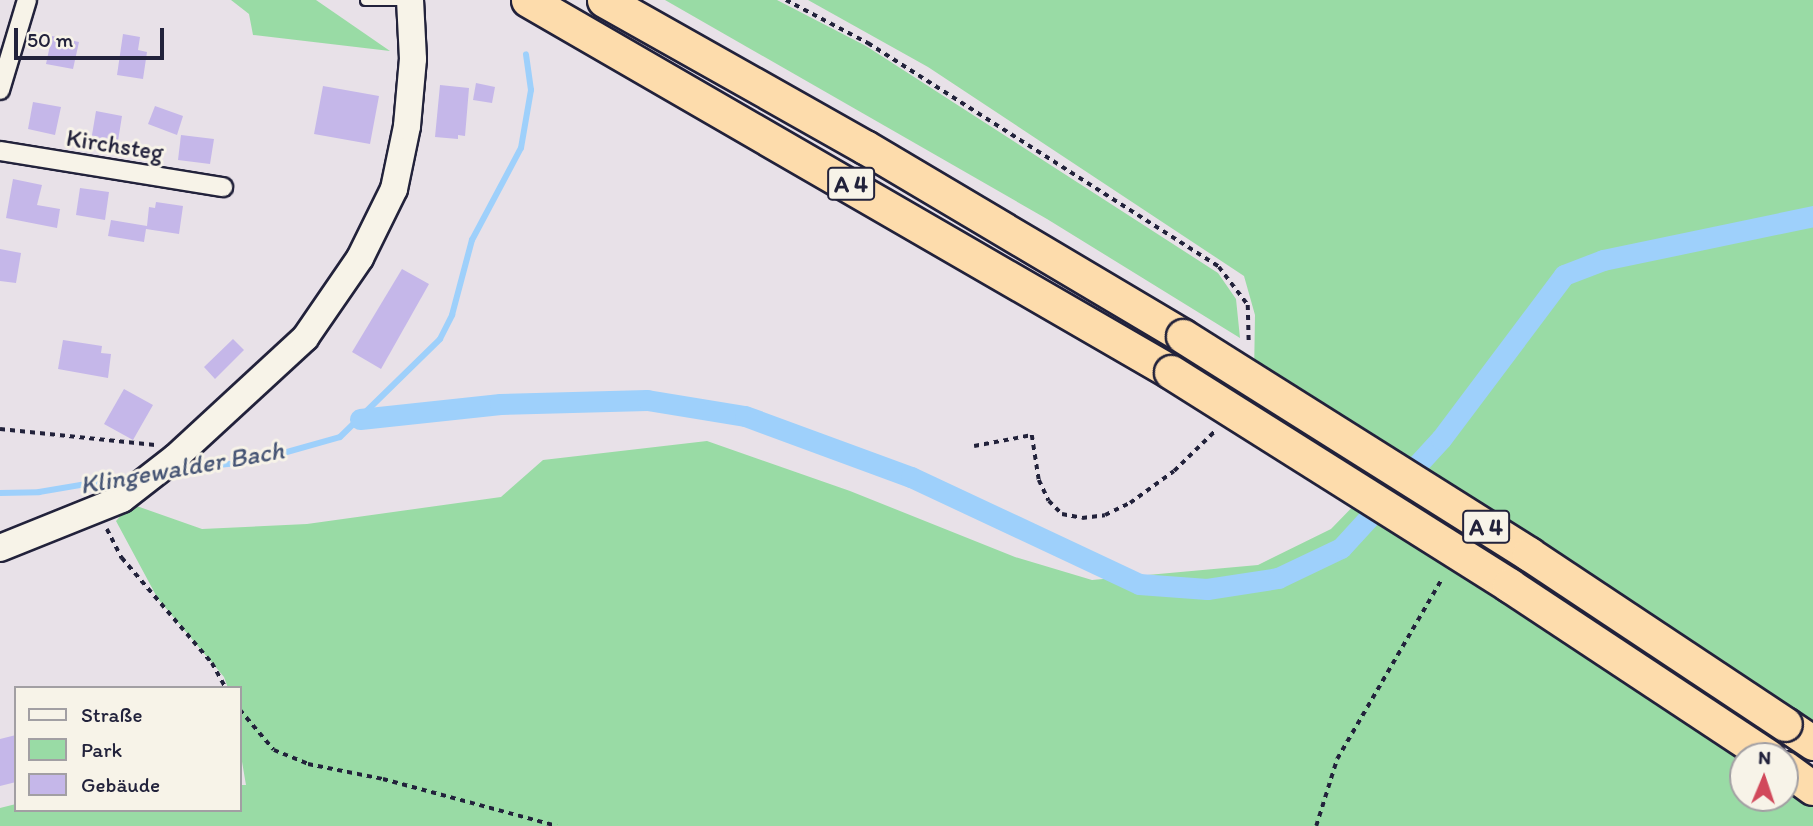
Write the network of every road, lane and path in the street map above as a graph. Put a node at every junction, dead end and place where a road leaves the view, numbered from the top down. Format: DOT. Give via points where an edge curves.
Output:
graph roads {
  1 [pos="27,0"];
  2 [pos="365,0"];
  3 [pos="410,0"];
  4 [pos="528,0"];
  5 [pos="604,0"];
  6 [pos="0,90"];
  7 [pos="0,151"];
  8 [pos="223,187"];
  9 [pos="0,429"];
  10 [pos="181,452"];
  11 [pos="98,511"];
  12 [pos="0,548"];
  13 [pos="1441,580"];
  14 [pos="225,686"];
  15 [pos="242,712"];
  16 [pos="1746,742"];
  17 [pos="1813,743"];
  18 [pos="557,826"];
  19 [pos="1316,826"];
  1 -- 6 [label="street"];
  2 -- 3 [label="lane"];
  3 -- 10 [label="street" via="413,59 403,158 360,258 305,338"];
  4 -- 16 [label="highway, A 4, bridge" via="1171,372 1488,571"];
  5 -- 17 [label="highway, A 4, bridge" via="865,146 1184,336 1529,554"];
  7 -- 8 [label="street, Kirchsteg"];
  9 -- 10 [label="path"];
  10 -- 11 [label="street"];
  11 -- 12 [label="street"];
  11 -- 14 [label="path" via="122,558 212,663"];
  13 -- 19 [label="path" via="1337,759"];
  15 -- 18 [label="path" via="274,750 308,764 383,779"];
}
